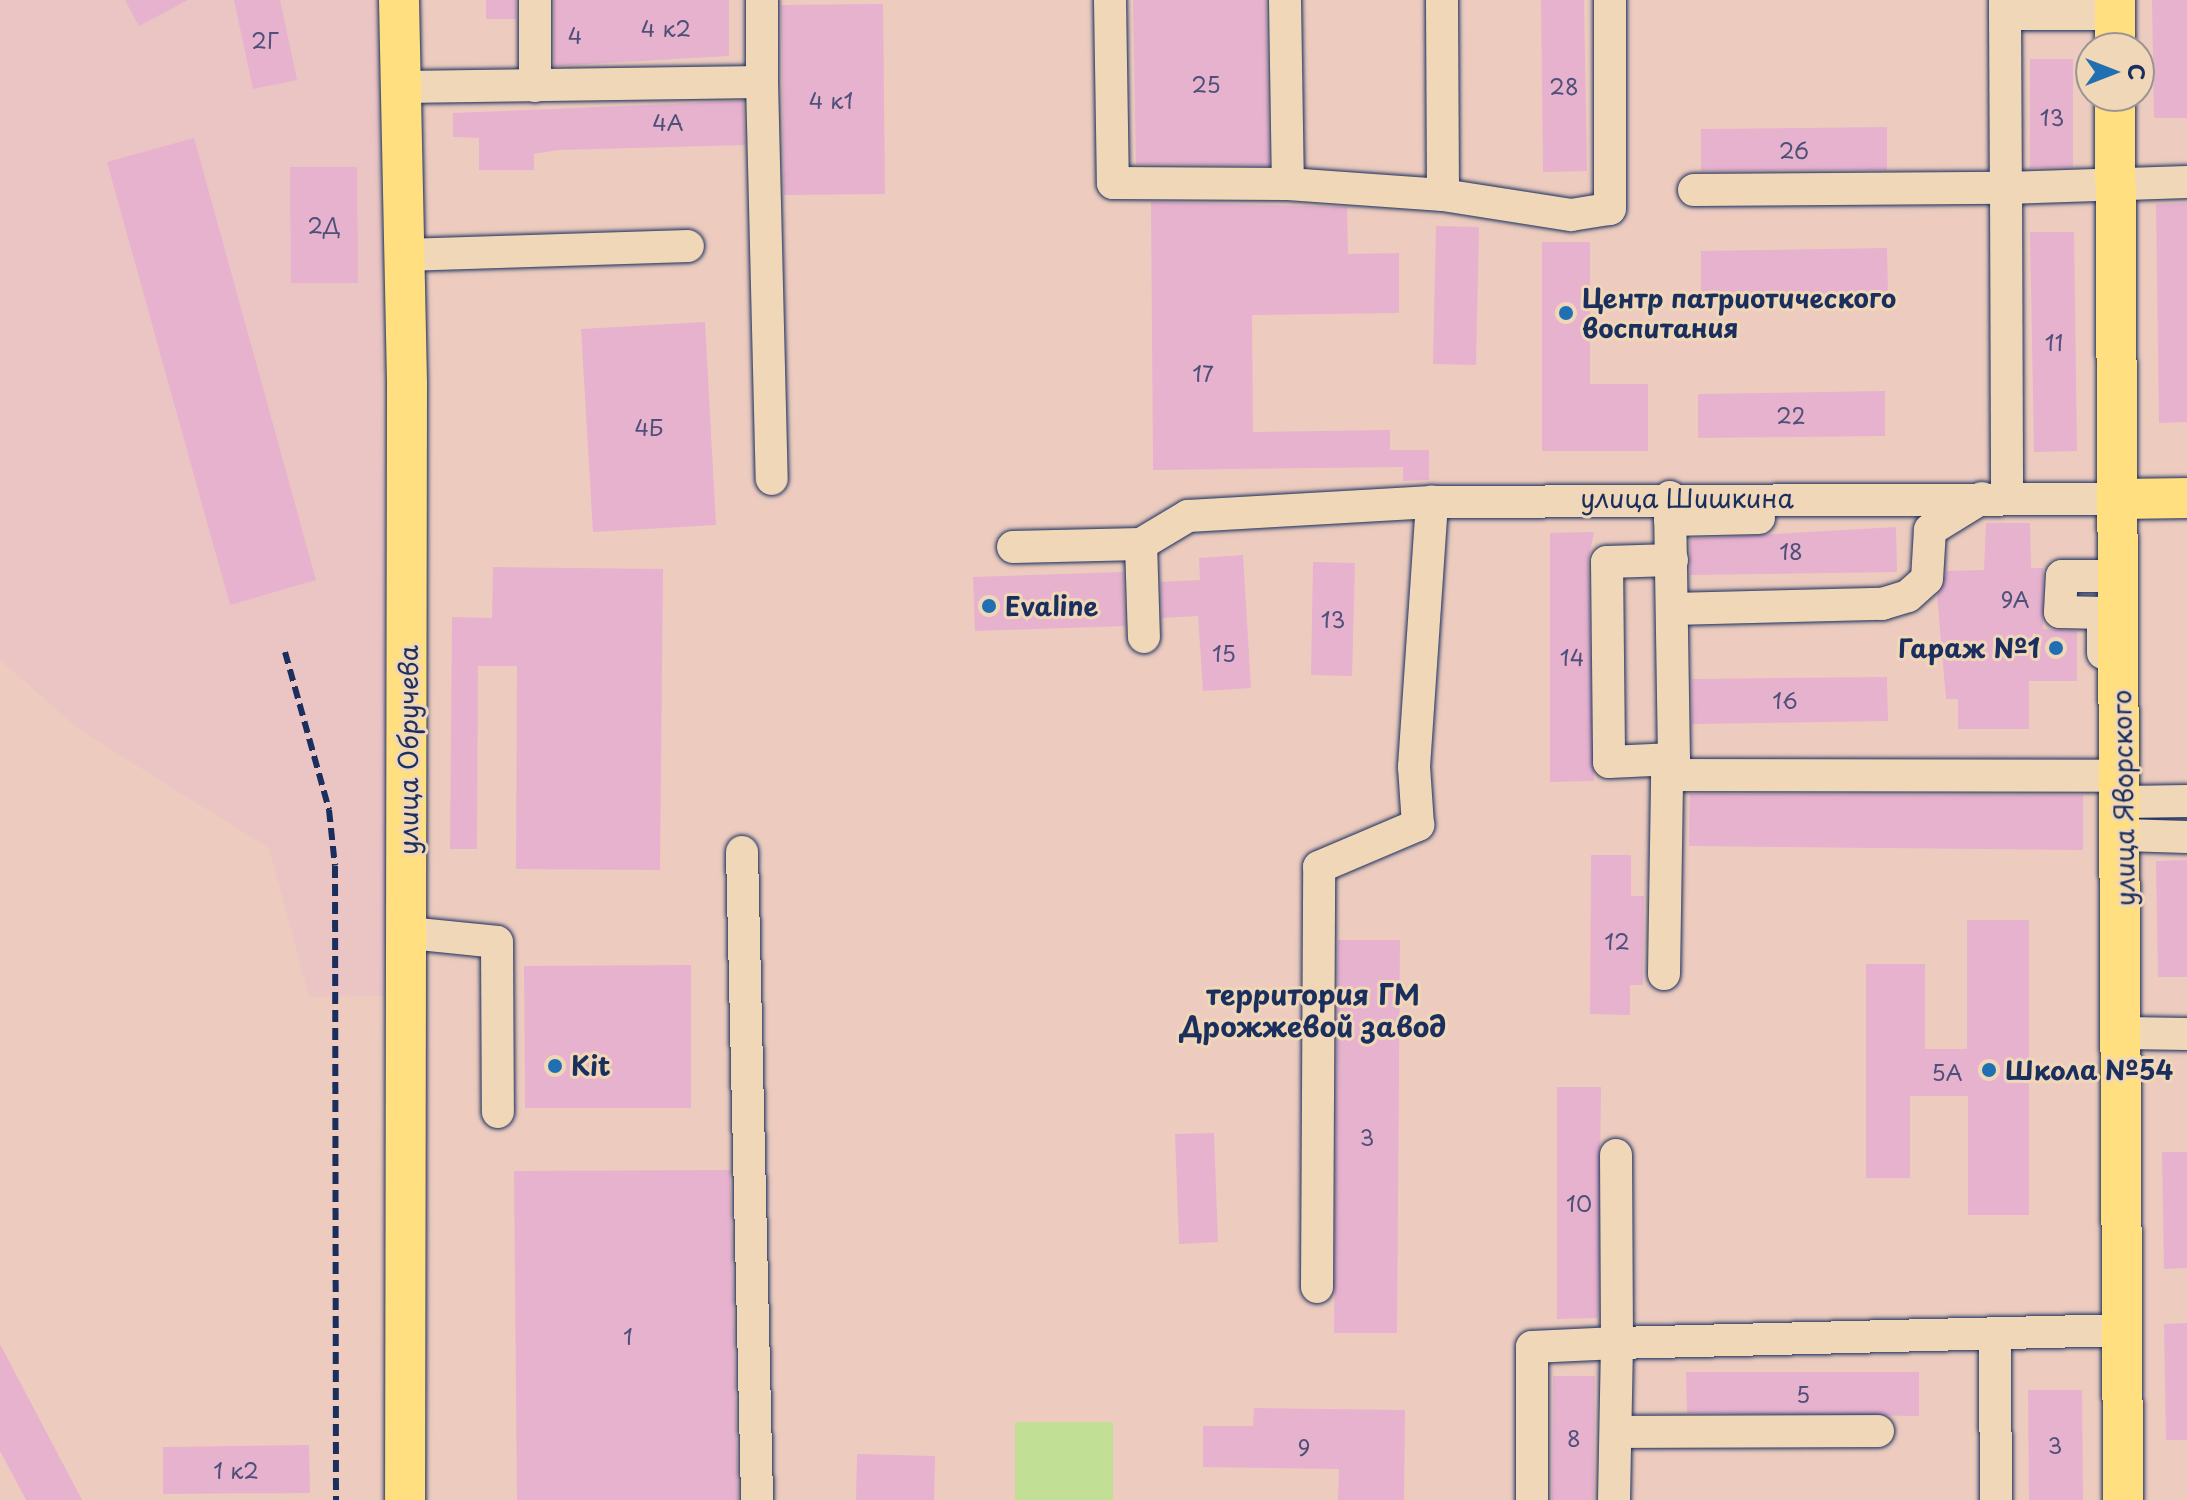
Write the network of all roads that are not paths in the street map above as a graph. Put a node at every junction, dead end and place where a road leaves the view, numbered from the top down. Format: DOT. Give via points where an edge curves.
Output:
graph roads {
  1 [pos="399,0"];
  2 [pos="535,0"];
  3 [pos="762,0"];
  4 [pos="1110,0"];
  5 [pos="1285,0"];
  6 [pos="1442,0"];
  7 [pos="1610,0"];
  8 [pos="2005,7"];
  9 [pos="2115,21"];
  10 [pos="762,82"];
  11 [pos="535,86"];
  12 [pos="401,87"];
  13 [pos="2115,112"];
  14 [pos="2187,182"];
  15 [pos="1288,184"];
  16 [pos="2115,184"];
  17 [pos="2006,188"];
  18 [pos="1694,190"];
  19 [pos="1443,195"];
  20 [pos="688,246"];
  21 [pos="404,255"];
  22 [pos="772,479"];
  23 [pos="1994,498"];
  24 [pos="2187,498"];
  25 [pos="2121,499"];
  26 [pos="1432,502"];
  27 [pos="1670,508"];
  28 [pos="1930,530"];
  29 [pos="1141,544"];
  30 [pos="1013,547"];
  31 [pos="1672,560"];
  32 [pos="2120,576"];
  33 [pos="1672,609"];
  34 [pos="1144,637"];
  35 [pos="2121,675"];
  36 [pos="1671,767"];
  37 [pos="2187,801"];
  38 [pos="2124,804"];
  39 [pos="2187,837"];
  40 [pos="742,852"];
  41 [pos="409,933"];
  42 [pos="1664,974"];
  43 [pos="2125,1033"];
  44 [pos="2187,1034"];
  45 [pos="498,1112"];
  46 [pos="1616,1155"];
  47 [pos="1317,1287"];
  48 [pos="2122,1330"];
  49 [pos="1995,1334"];
  50 [pos="1617,1343"];
  51 [pos="1878,1431"];
  52 [pos="1616,1432"];
  53 [pos="405,1500"];
  54 [pos="757,1500"];
  55 [pos="1532,1500"];
  56 [pos="1614,1500"];
  57 [pos="1996,1500"];
  58 [pos="2123,1500"];
  1 -- 12 [label="main road, улица Обручева"];
  2 -- 11 [label="street"];
  3 -- 10 [label="street"];
  4 -- 15 [label="street" via="1113,183"];
  5 -- 15 [label="street"];
  6 -- 19 [label="street"];
  7 -- 19 [label="street" via="1610,209 1539,212"];
  8 -- 9 [label="street"];
  8 -- 17 [label="street"];
  10 -- 11 [label="street"];
  10 -- 22 [label="street"];
  11 -- 12 [label="street"];
  12 -- 21 [label="main road, улица Обручева"];
  13 -- 16 [label="main road, улица Яворского"];
  14 -- 16 [label="street"];
  15 -- 19 [label="street"];
  16 -- 17 [label="street"];
  16 -- 25 [label="main road, улица Яворского"];
  17 -- 18 [label="street"];
  17 -- 23 [label="street"];
  20 -- 21 [label="street"];
  21 -- 41 [label="main road, улица Обручева"];
  23 -- 25 [label="street, улица Шишкина"];
  23 -- 27 [label="street, улица Шишкина"];
  23 -- 28 [label="street"];
  24 -- 25 [label="main road, улица Шишкина"];
  25 -- 32 [label="main road, улица Яворского"];
  26 -- 27 [label="street, улица Шишкина"];
  26 -- 29 [label="street, улица Шишкина" via="1188,516"];
  26 -- 47 [label="street" via="1414,767 1418,825 1319,867"];
  27 -- 28 [label="street" via="1904,515"];
  27 -- 31 [label="street"];
  28 -- 33 [label="street" via="1927,579 1908,596 1882,604"];
  29 -- 30 [label="street"];
  29 -- 34 [label="street"];
  31 -- 33 [label="street"];
  31 -- 36 [label="street" via="1607,562 1609,762"];
  32 -- 35 [label="main road, улица Яворского"];
  32 -- 35 [label="street" via="2062,576 2060,612 2103,613 2103,673"];
  33 -- 36 [label="street"];
  35 -- 38 [label="main road, улица Яворского"];
  36 -- 38 [label="street"];
  36 -- 42 [label="street"];
  37 -- 38 [label="street"];
  38 -- 39 [label="street"];
  38 -- 43 [label="main road, улица Яворского"];
  40 -- 54 [label="street"];
  41 -- 45 [label="street" via="497,942"];
  41 -- 53 [label="main road, улица Обручева"];
  43 -- 44 [label="street"];
  43 -- 48 [label="main road, улица Яворского"];
  46 -- 50 [label="street"];
  48 -- 49 [label="street"];
  48 -- 58 [label="main road, улица Яворского"];
  49 -- 50 [label="street"];
  49 -- 57 [label="street"];
  50 -- 52 [label="street"];
  50 -- 55 [label="street" via="1532,1347"];
  51 -- 52 [label="street"];
  52 -- 56 [label="street"];
}
